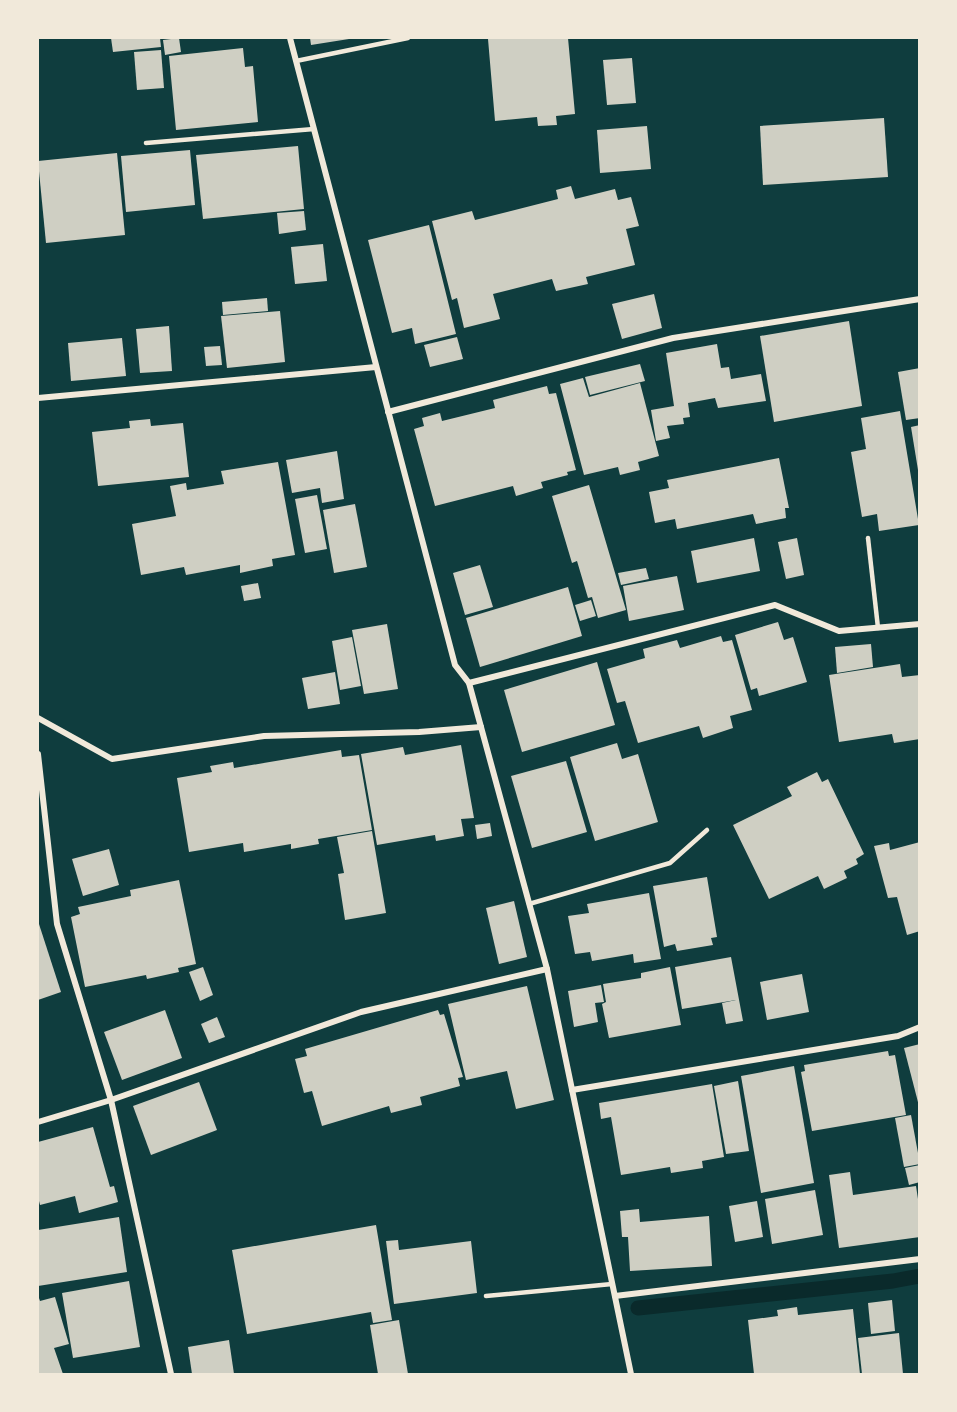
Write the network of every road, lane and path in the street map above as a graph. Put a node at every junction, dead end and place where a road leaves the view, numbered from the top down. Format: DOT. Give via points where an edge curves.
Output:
graph roads {
  1 [pos="290,38"];
  2 [pos="408,38"];
  3 [pos="296,61"];
  4 [pos="314,129"];
  5 [pos="146,143"];
  6 [pos="920,299"];
  7 [pos="376,367"];
  8 [pos="38,398"];
  9 [pos="388,412"];
  10 [pos="868,538"];
  11 [pos="920,624"];
  12 [pos="878,628"];
  13 [pos="469,683"];
  14 [pos="38,718"];
  15 [pos="481,727"];
  16 [pos="38,754"];
  17 [pos="707,830"];
  18 [pos="529,904"];
  19 [pos="547,969"];
  20 [pos="920,1027"];
  21 [pos="572,1090"];
  22 [pos="111,1100"];
  23 [pos="38,1122"];
  24 [pos="920,1259"];
  25 [pos="612,1284"];
  26 [pos="486,1296"];
  27 [pos="615,1296"];
  28 [pos="171,1374"];
  29 [pos="630,1374"];
  1 -- 3 [label="street"];
  2 -- 3 [label="lane"];
  3 -- 4 [label="street"];
  4 -- 5 [label="lane"];
  4 -- 7 [label="street"];
  6 -- 9 [label="street" via="673,338"];
  7 -- 8 [label="street"];
  7 -- 9 [label="street"];
  9 -- 13 [label="street" via="455,665"];
  10 -- 12 [label="lane"];
  11 -- 12 [label="street"];
  12 -- 13 [label="street" via="839,631 775,605"];
  13 -- 15 [label="street"];
  14 -- 15 [label="street" via="112,759 264,736"];
  15 -- 18 [label="street"];
  16 -- 22 [label="street" via="57,924"];
  17 -- 18 [label="lane" via="670,863"];
  18 -- 19 [label="street"];
  19 -- 21 [label="street"];
  19 -- 22 [label="street" via="361,1012"];
  20 -- 21 [label="street" via="898,1036"];
  21 -- 25 [label="street"];
  22 -- 23 [label="street"];
  22 -- 28 [label="street"];
  24 -- 27 [label="street"];
  25 -- 26 [label="lane"];
  25 -- 27 [label="street"];
  27 -- 29 [label="street"];
}
